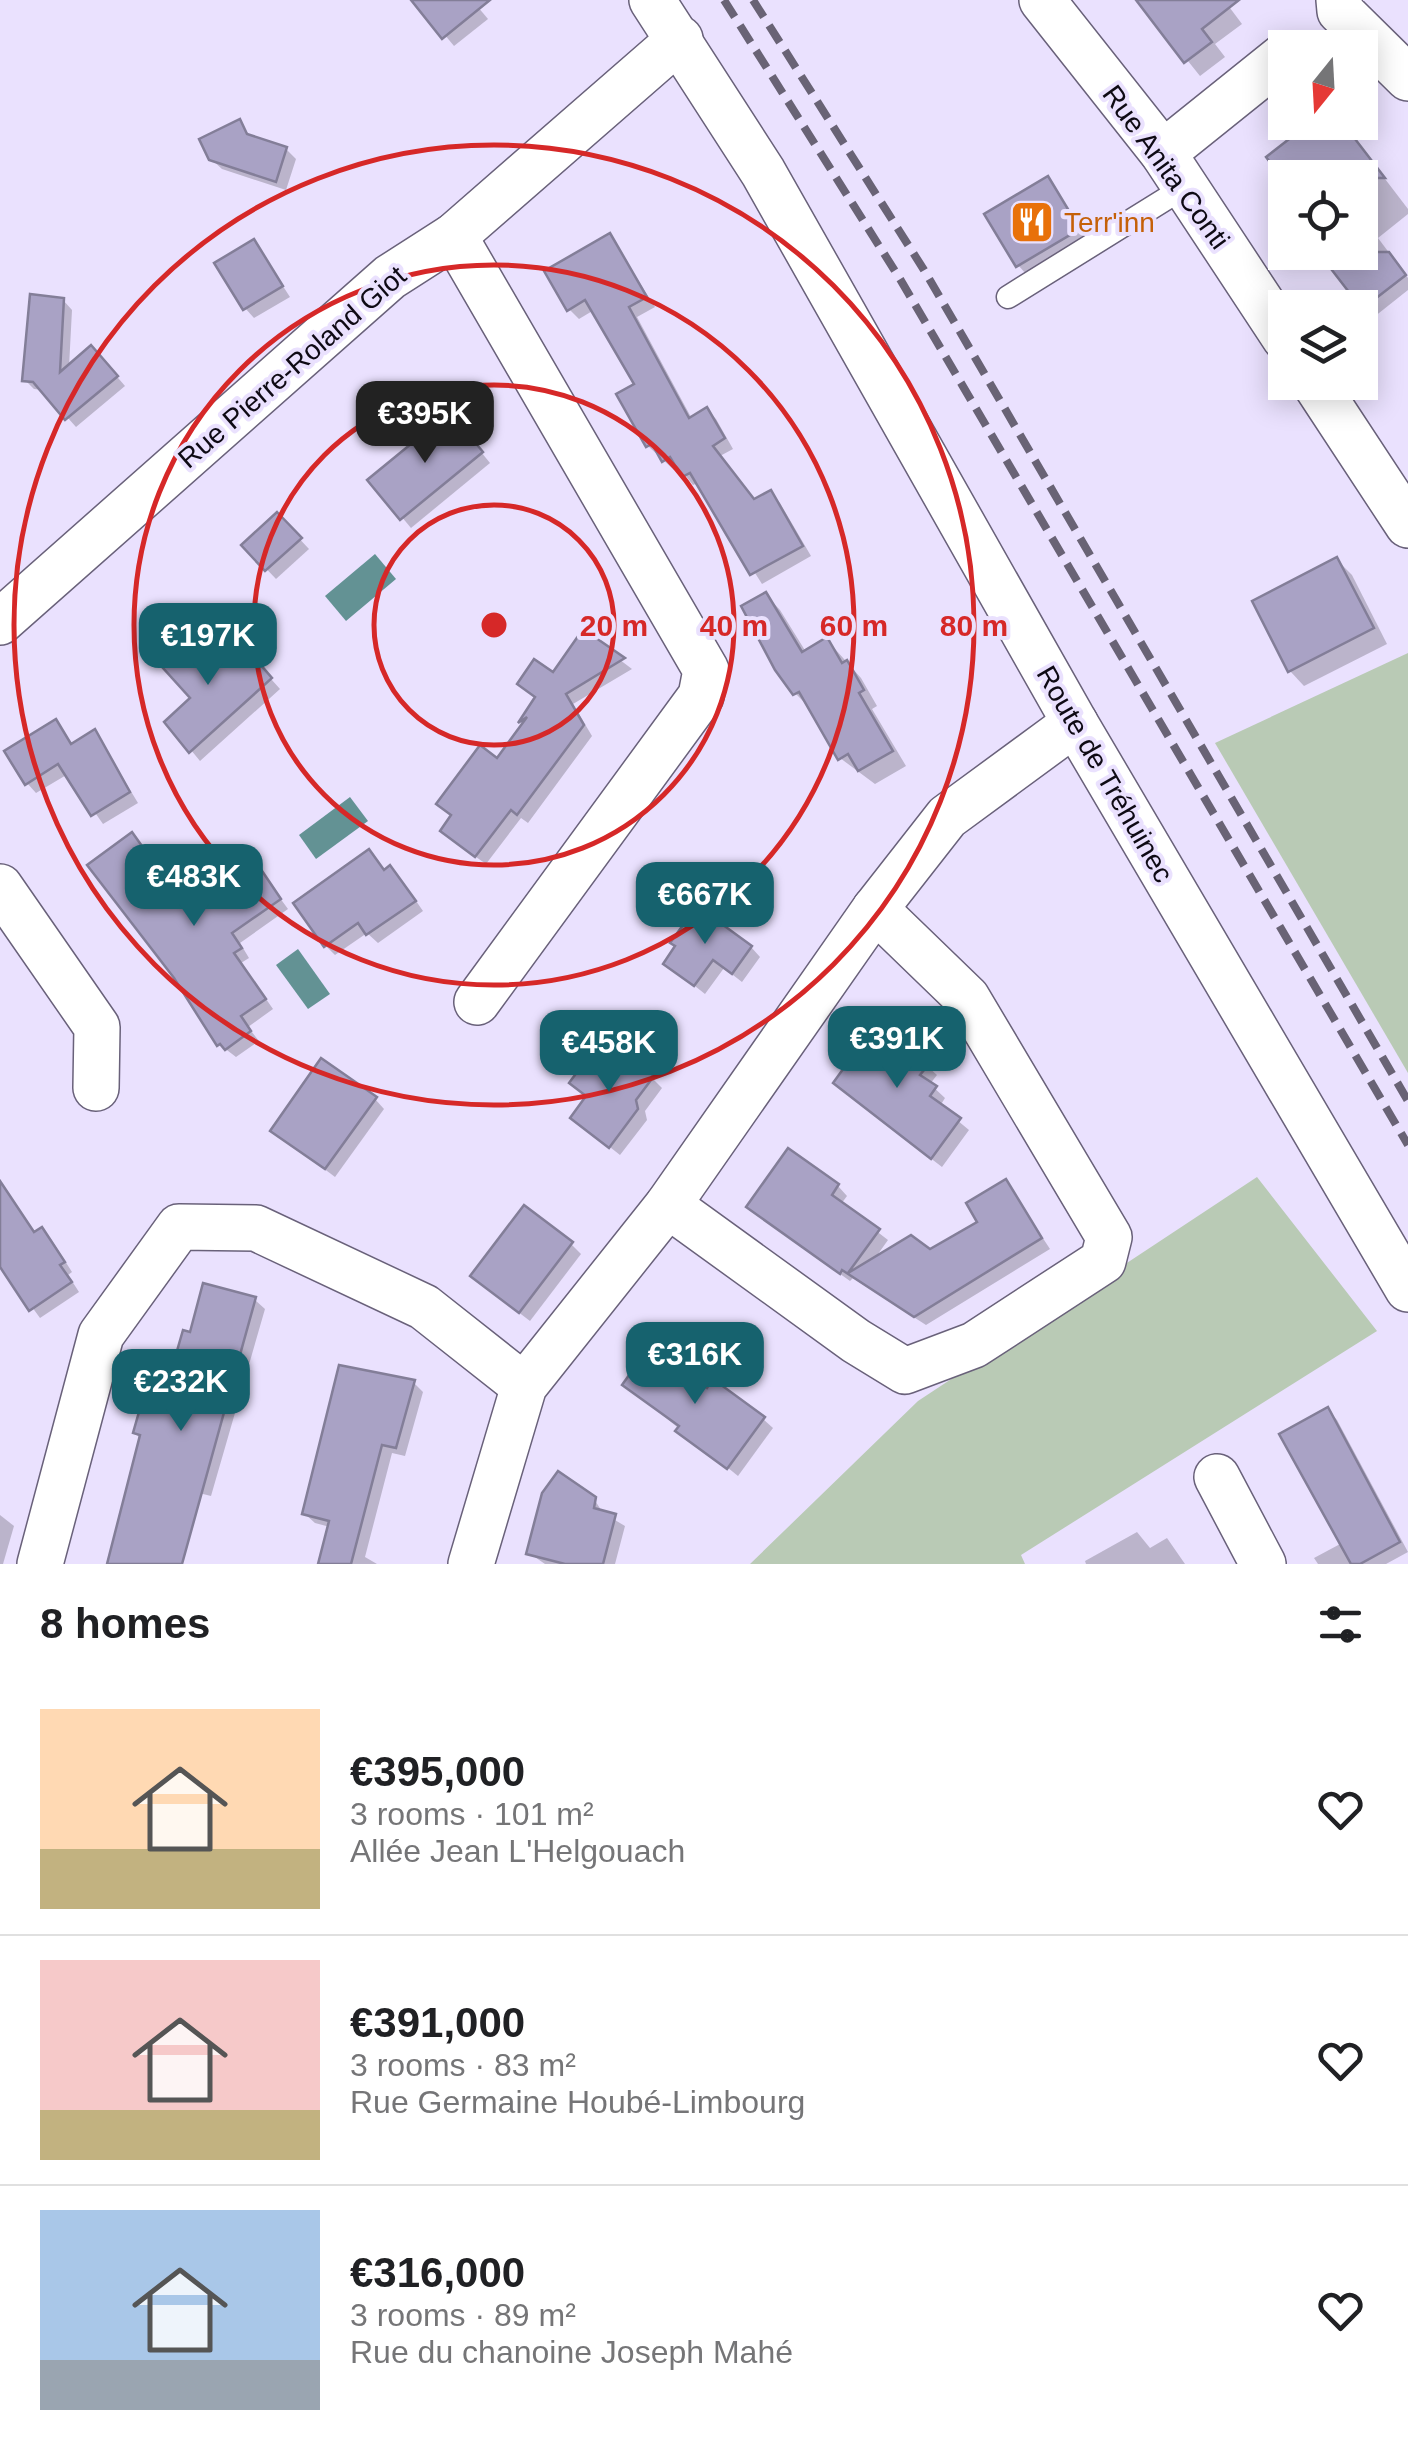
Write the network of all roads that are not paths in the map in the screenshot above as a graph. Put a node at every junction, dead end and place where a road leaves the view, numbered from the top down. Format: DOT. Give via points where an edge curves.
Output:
graph roads {
  1 [pos="652,0"];
  2 [pos="1042,0"];
  3 [pos="1339,5"];
  4 [pos="1313,30"];
  5 [pos="680,39"];
  6 [pos="1268,73"];
  7 [pos="1408,78"];
  8 [pos="1174,170"];
  9 [pos="454,236"];
  10 [pos="1008,298"];
  11 [pos="1268,312"];
  12 [pos="1326,400"];
  13 [pos="1408,525"];
  14 [pos="0,622"];
  15 [pos="1075,723"];
  16 [pos="0,887"];
  17 [pos="874,910"];
  18 [pos="477,1002"];
  19 [pos="96,1088"];
  20 [pos="668,1205"];
  21 [pos="1408,1289"];
  22 [pos="524,1386"];
  23 [pos="1217,1477"];
  24 [pos="40,1564"];
  25 [pos="472,1564"];
  26 [pos="1264,1564"];
  1 -- 5 [label="street, Route de Tréhuinec"];
  2 -- 8 [label="street, Rue Anita Conti"];
  3 -- 4 [label="street"];
  3 -- 7 [label="street"];
  5 -- 9 [label="street, Rue Pierre-Roland Giot"];
  5 -- 15 [label="street, Route de Tréhuinec" via="763,172"];
  6 -- 8 [label="street"];
  8 -- 10 [label="lane"];
  8 -- 11 [label="street, Rue Anita Conti"];
  9 -- 14 [label="street, Rue Pierre-Roland Giot" via="390,277"];
  9 -- 18 [label="street" via="706,670 701,696"];
  12 -- 13 [label="street"];
  15 -- 17 [label="street" via="947,817"];
  15 -- 21 [label="street, Route de Tréhuinec"];
  16 -- 19 [label="street" via="96,1026"];
  17 -- 20 [label="street"];
  17 -- 20 [label="street" via="967,998 1109,1237 1102,1261 974,1345 905,1371"];
  20 -- 22 [label="street"];
  22 -- 24 [label="street" via="424,1307 256,1228 179,1227 101,1335"];
  22 -- 25 [label="street"];
  23 -- 26 [label="street"];
}
